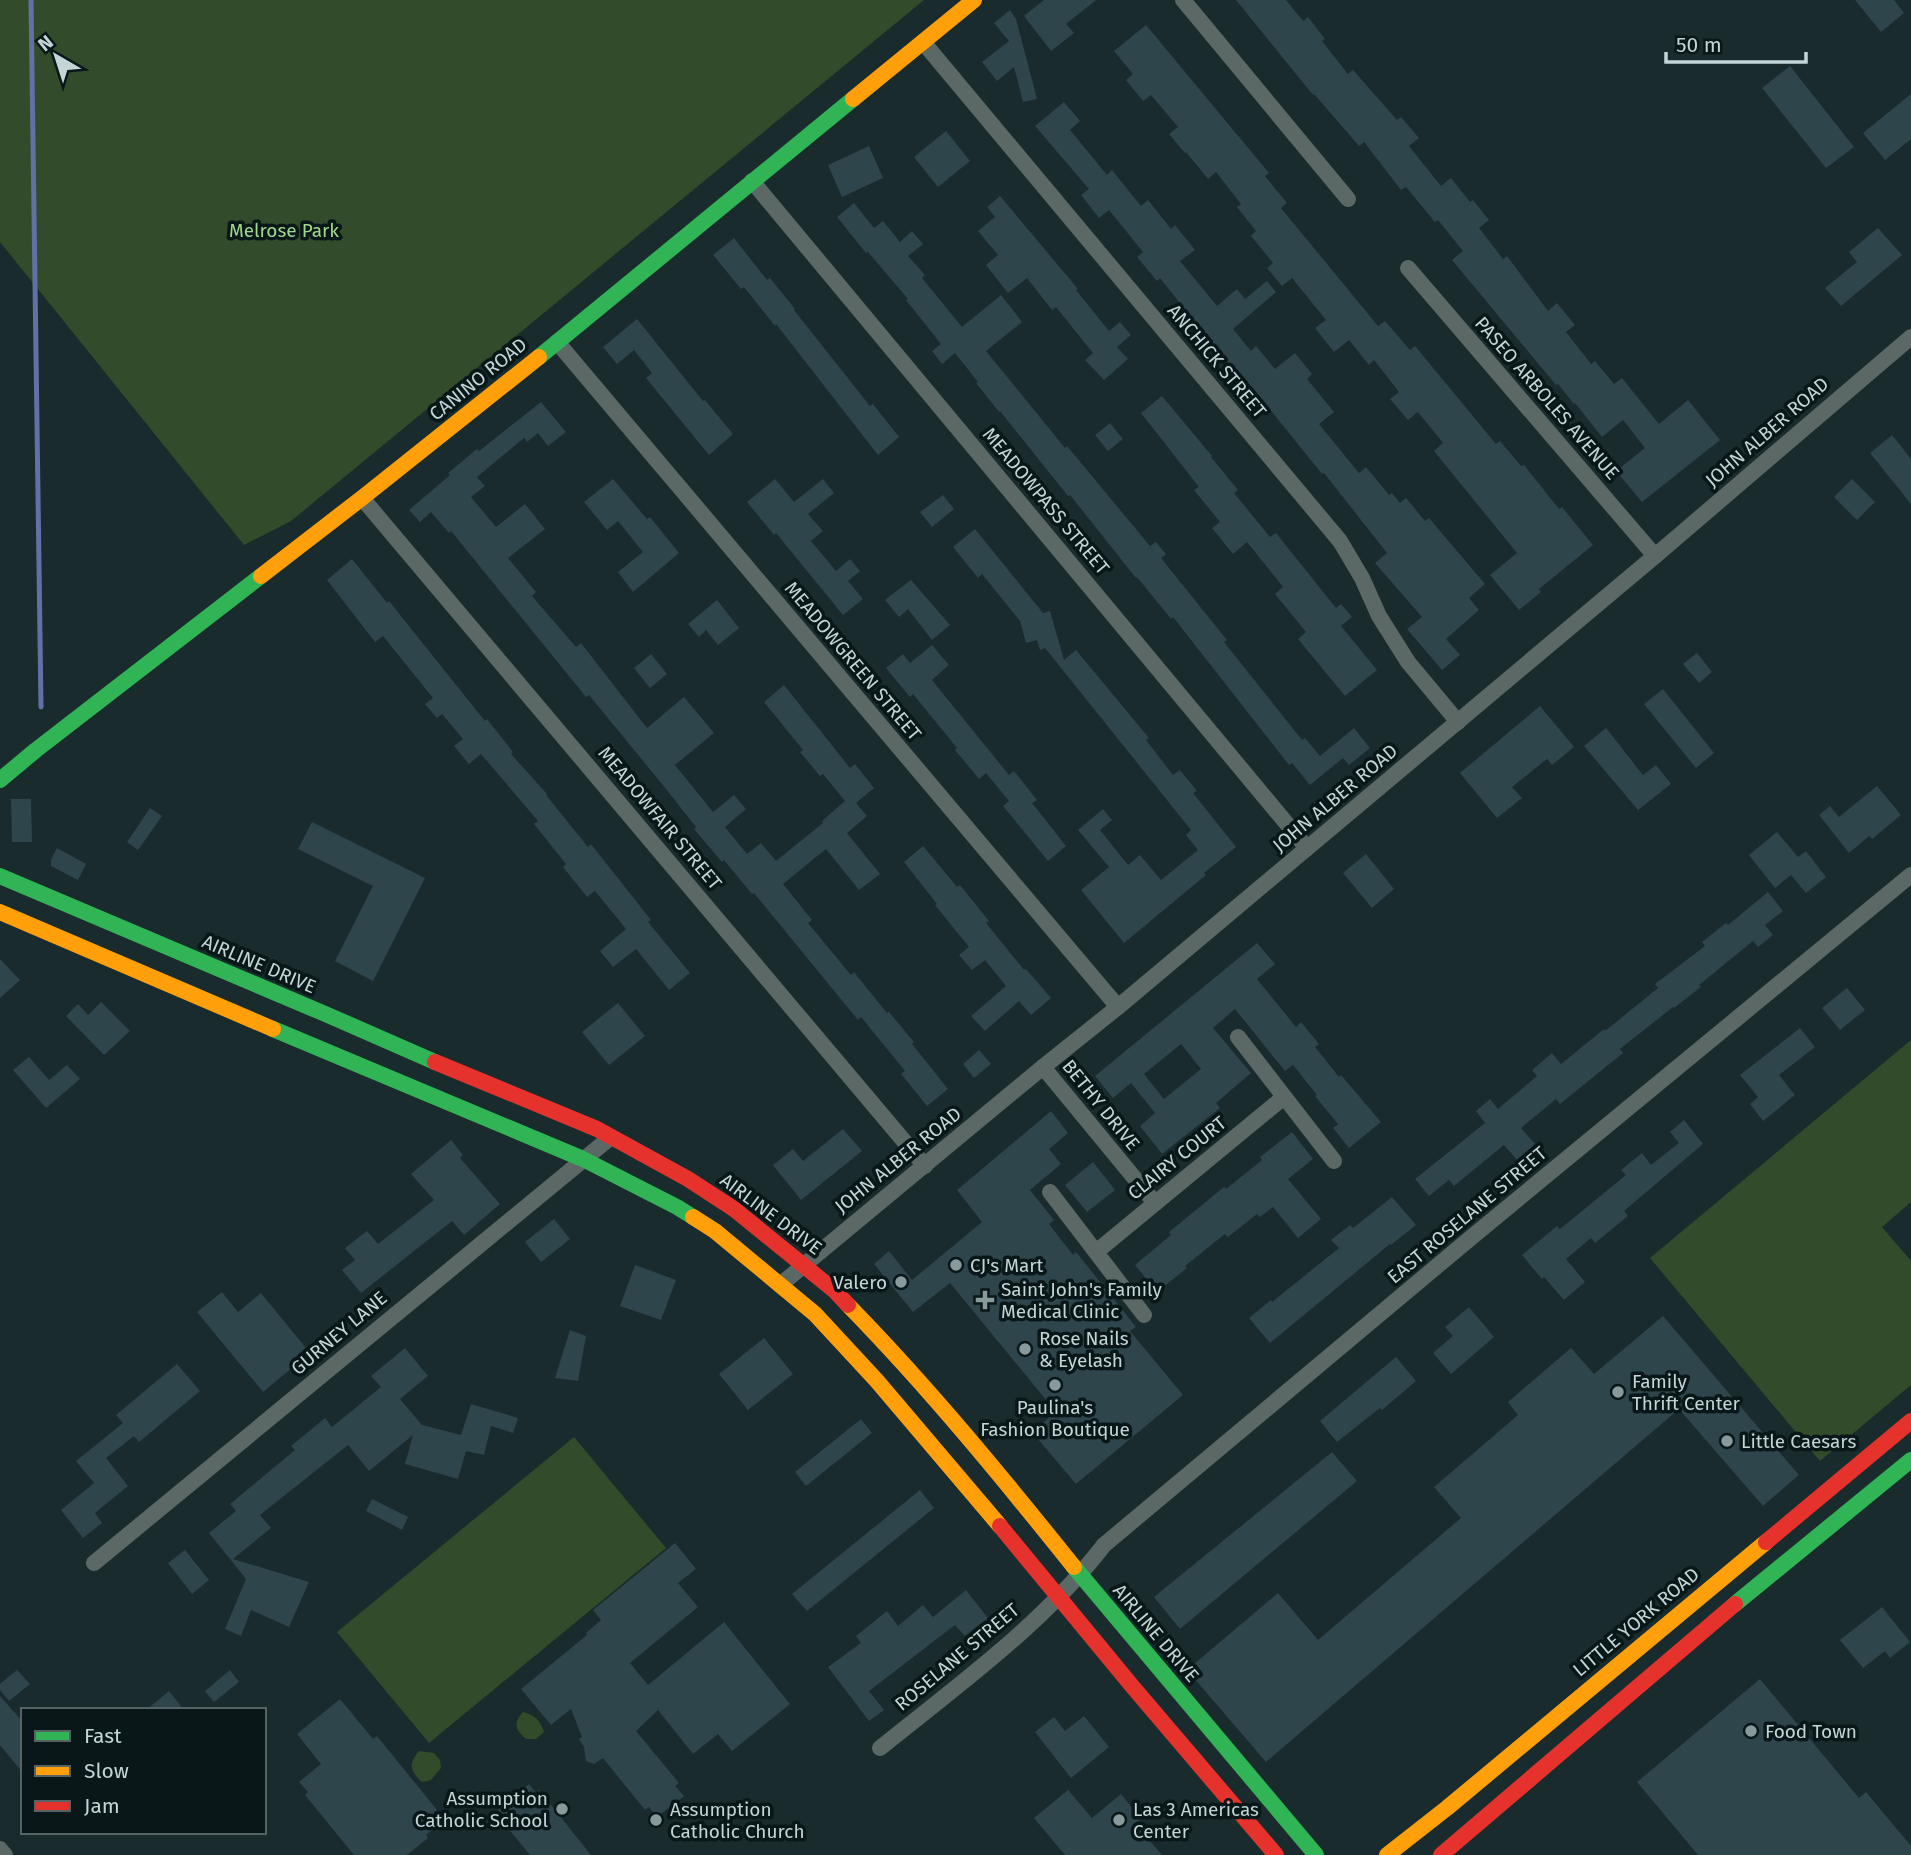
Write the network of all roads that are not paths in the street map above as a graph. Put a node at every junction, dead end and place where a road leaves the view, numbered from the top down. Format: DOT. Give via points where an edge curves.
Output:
graph roads {
  1 [pos="974,0"];
  2 [pos="1183,0"];
  3 [pos="923,42"];
  4 [pos="752,181"];
  5 [pos="1348,200"];
  6 [pos="1408,268"];
  7 [pos="1911,337"];
  8 [pos="557,342"];
  9 [pos="362,498"];
  10 [pos="1654,556"];
  11 [pos="1458,722"];
  12 [pos="0,780"];
  13 [pos="1307,848"];
  14 [pos="1911,874"];
  15 [pos="0,876"];
  16 [pos="0,912"];
  17 [pos="1118,1007"];
  18 [pos="315,1029"];
  19 [pos="1238,1037"];
  20 [pos="1043,1067"];
  21 [pos="1284,1097"];
  22 [pos="611,1137"];
  23 [pos="583,1159"];
  24 [pos="1334,1161"];
  25 [pos="925,1166"];
  26 [pos="1050,1192"];
  27 [pos="1154,1203"];
  28 [pos="1096,1252"];
  29 [pos="803,1264"];
  30 [pos="780,1285"];
  31 [pos="1144,1315"];
  32 [pos="1911,1421"];
  33 [pos="1911,1460"];
  34 [pos="1824,1492"];
  35 [pos="1843,1515"];
  36 [pos="1746,1557"];
  37 [pos="94,1563"];
  38 [pos="1080,1576"];
  39 [pos="1765,1580"];
  40 [pos="1059,1598"];
  41 [pos="1554,1718"];
  42 [pos="1573,1741"];
  43 [pos="880,1748"];
  44 [pos="0,1849"];
  45 [pos="5,1855"];
  46 [pos="1276,1855"];
  47 [pos="1315,1855"];
  48 [pos="1387,1855"];
  49 [pos="1441,1855"];
  1 -- 3 [label="main road, CANINO ROAD"];
  2 -- 5 [label="street"];
  3 -- 4 [label="main road, CANINO ROAD"];
  3 -- 11 [label="street, ANCHICK STREET" via="1340,541 1408,662"];
  4 -- 8 [label="main road, CANINO ROAD"];
  4 -- 13 [label="street, MEADOWPASS STREET"];
  6 -- 10 [label="street, PASEO ARBOLES AVENUE"];
  7 -- 10 [label="street, JOHN ALBER ROAD"];
  8 -- 9 [label="main road, CANINO ROAD"];
  8 -- 17 [label="street, MEADOWGREEN STREET"];
  9 -- 12 [label="main road, CANINO ROAD"];
  9 -- 25 [label="street, MEADOWFAIR STREET"];
  10 -- 11 [label="street, JOHN ALBER ROAD"];
  11 -- 13 [label="street, JOHN ALBER ROAD"];
  13 -- 17 [label="street, JOHN ALBER ROAD"];
  14 -- 38 [label="street, EAST ROSELANE STREET" via="1104,1545"];
  15 -- 18 [label="main road, AIRLINE DRIVE"];
  16 -- 18 [label="main road, AIRLINE DRIVE"];
  17 -- 20 [label="street, JOHN ALBER ROAD"];
  18 -- 22 [label="main road, AIRLINE DRIVE" via="402,1049"];
  18 -- 23 [label="main road, AIRLINE DRIVE"];
  19 -- 21 [label="street"];
  20 -- 25 [label="street, JOHN ALBER ROAD"];
  20 -- 27 [label="street, BETHY DRIVE"];
  21 -- 24 [label="street"];
  21 -- 27 [label="street, CLAIRY COURT"];
  22 -- 23 [label="street, GURNEY LANE"];
  22 -- 29 [label="main road, AIRLINE DRIVE" via="734,1209"];
  23 -- 30 [label="main road, AIRLINE DRIVE" via="715,1231"];
  23 -- 37 [label="street, GURNEY LANE"];
  25 -- 29 [label="street, JOHN ALBER ROAD"];
  26 -- 28 [label="street"];
  27 -- 28 [label="street, CLAIRY COURT"];
  28 -- 31 [label="street"];
  29 -- 30 [label="street, JOHN ALBER ROAD"];
  29 -- 38 [label="main road, AIRLINE DRIVE" via="901,1359"];
  30 -- 40 [label="main road, AIRLINE DRIVE" via="815,1314 877,1381"];
  32 -- 34 [label="main road, LITTLE YORK ROAD"];
  33 -- 35 [label="main road"];
  34 -- 35 [label="main road"];
  34 -- 36 [label="main road, LITTLE YORK ROAD"];
  35 -- 39 [label="main road"];
  36 -- 39 [label="main road"];
  36 -- 41 [label="main road, LITTLE YORK ROAD"];
  38 -- 40 [label="street, EAST ROSELANE STREET"];
  38 -- 47 [label="main road, AIRLINE DRIVE"];
  39 -- 42 [label="main road"];
  40 -- 43 [label="street, ROSELANE STREET"];
  40 -- 46 [label="main road, AIRLINE DRIVE"];
  41 -- 42 [label="main road"];
  41 -- 48 [label="main road, LITTLE YORK ROAD"];
  42 -- 49 [label="main road"];
  44 -- 45 [label="street"];
}
